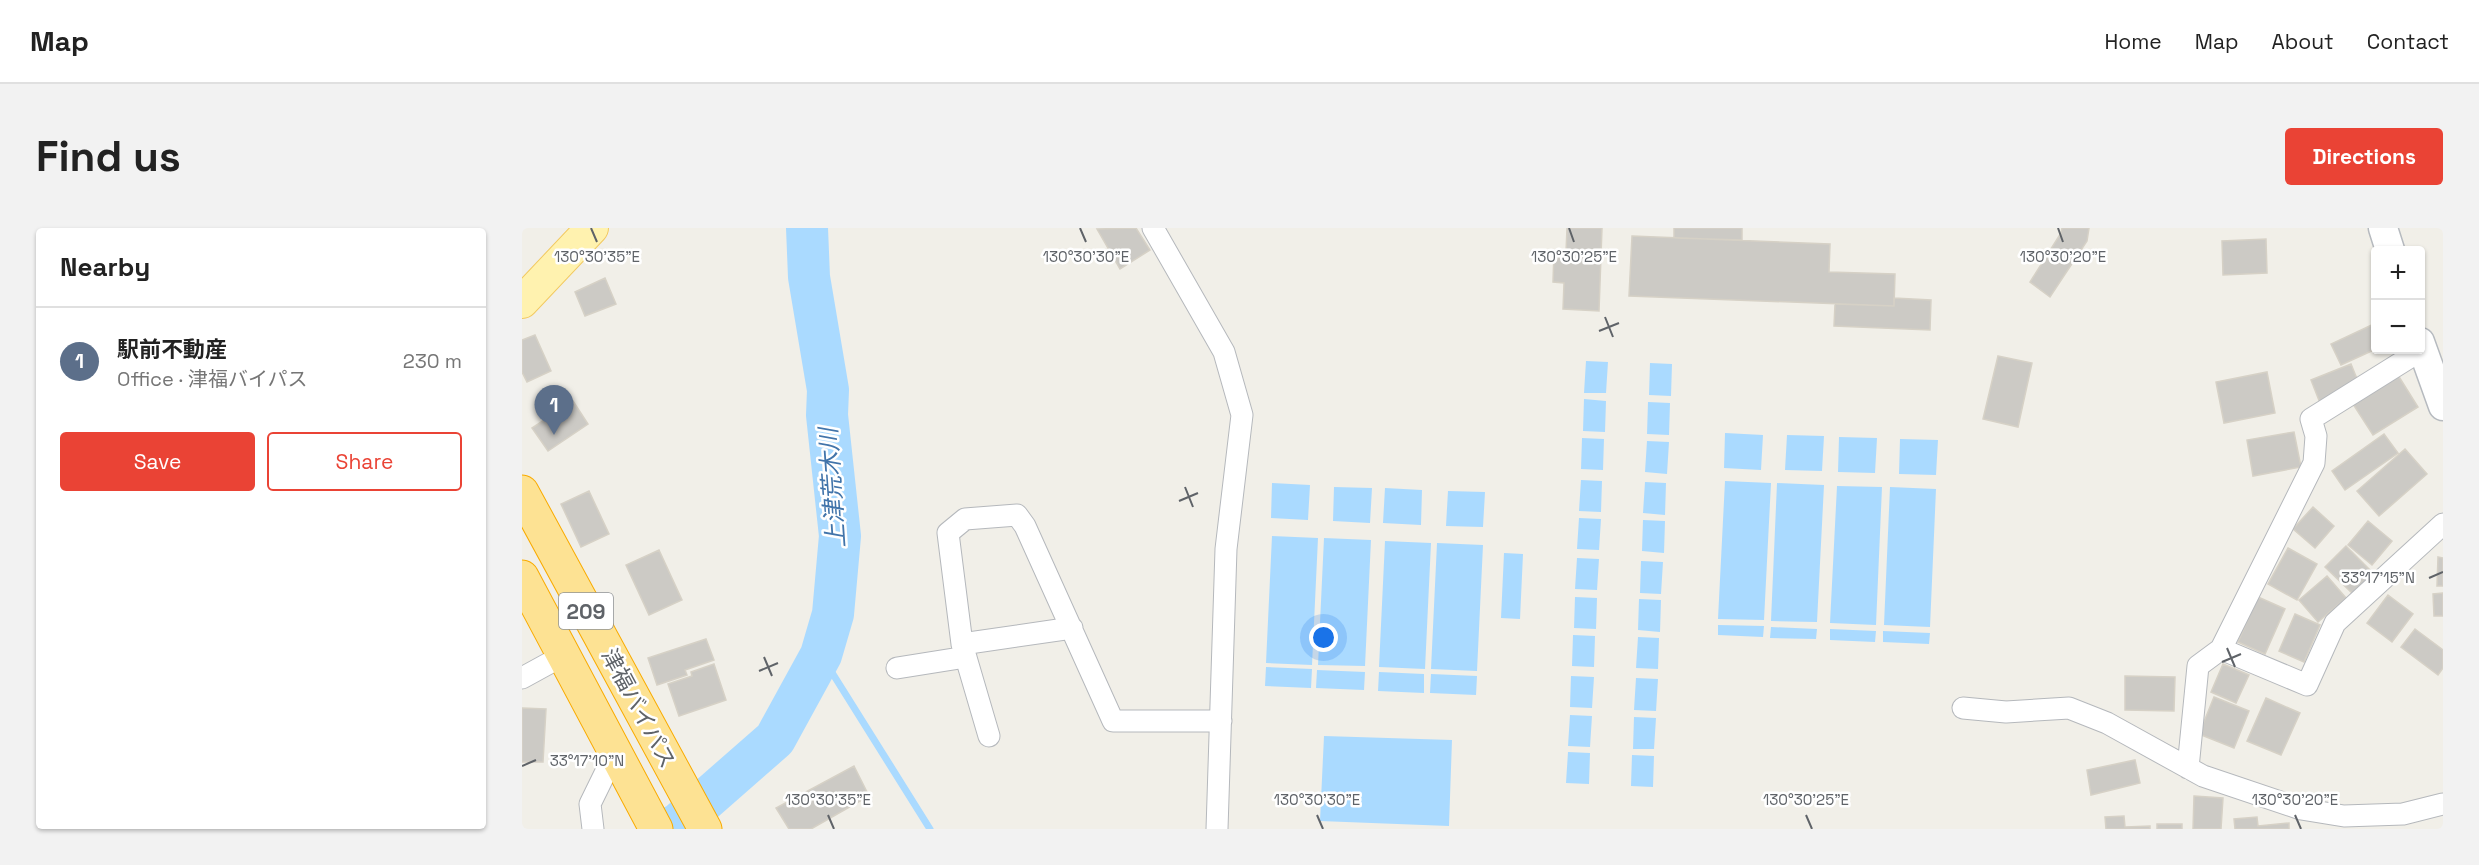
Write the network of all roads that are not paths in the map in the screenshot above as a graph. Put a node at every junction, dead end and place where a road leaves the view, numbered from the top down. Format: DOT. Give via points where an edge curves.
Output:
graph roads {
  1 [pos="592,228"];
  2 [pos="1153,228"];
  3 [pos="2383,228"];
  4 [pos="2389,246"];
  5 [pos="522,302"];
  6 [pos="2408,354"];
  7 [pos="2425,354"];
  8 [pos="2443,406"];
  9 [pos="522,492"];
  10 [pos="2443,524"];
  11 [pos="522,577"];
  12 [pos="1072,628"];
  13 [pos="2221,649"];
  14 [pos="964,651"];
  15 [pos="564,655"];
  16 [pos="897,668"];
  17 [pos="522,678"];
  18 [pos="1964,708"];
  19 [pos="1221,721"];
  20 [pos="989,736"];
  21 [pos="615,753"];
  22 [pos="2188,768"];
  23 [pos="2443,804"];
  24 [pos="593,829"];
  25 [pos="656,829"];
  26 [pos="705,829"];
  27 [pos="1217,829"];
  1 -- 5 [label="main road"];
  2 -- 19 [label="street" via="1224,352 1242,414 1226,549"];
  3 -- 4 [label="street"];
  6 -- 13 [label="street" via="2311,419 2316,436 2314,463"];
  7 -- 8 [label="street"];
  9 -- 26 [label="highway, 津福バイパス / 209"];
  10 -- 13 [label="street" via="2335,623 2307,685"];
  11 -- 15 [label="highway, 津福バイパス / 209"];
  12 -- 14 [label="street"];
  12 -- 14 [label="street" via="1017,515 965,519 948,533"];
  12 -- 19 [label="street" via="1113,720"];
  13 -- 22 [label="street" via="2198,666"];
  14 -- 16 [label="street"];
  14 -- 20 [label="street"];
  15 -- 17 [label="street"];
  15 -- 21 [label="highway, 津福バイパス / 209"];
  18 -- 22 [label="street" via="2006,712 2069,708 2107,723"];
  19 -- 27 [label="street"];
  21 -- 24 [label="street" via="590,804"];
  21 -- 25 [label="highway, 津福バイパス / 209"];
  22 -- 23 [label="street" via="2301,809 2344,816 2403,814"];
}
